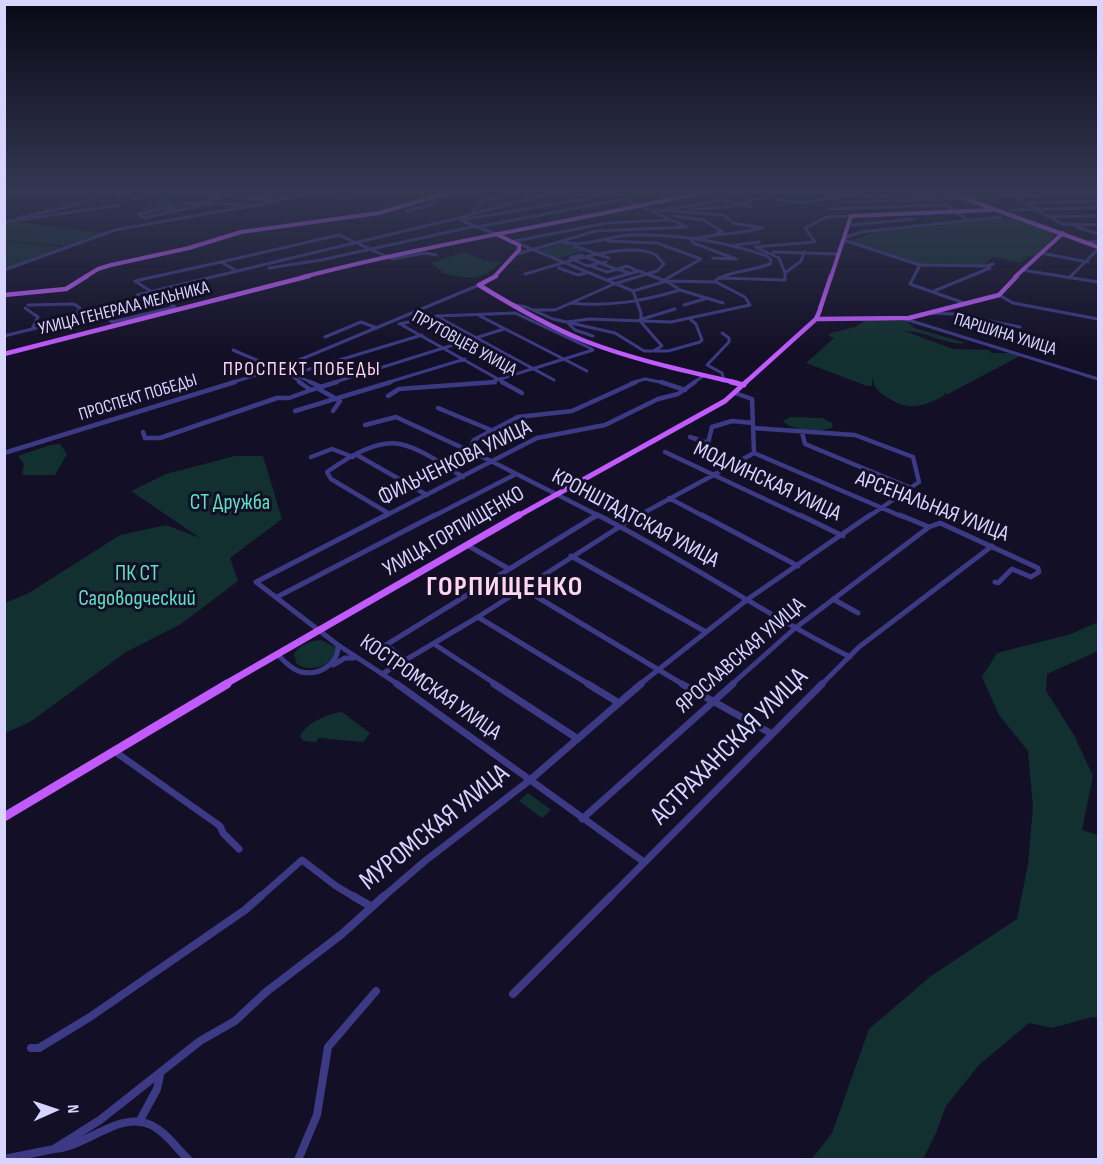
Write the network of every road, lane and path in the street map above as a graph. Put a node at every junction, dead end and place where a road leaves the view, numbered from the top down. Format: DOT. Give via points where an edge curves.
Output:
graph roads {
  1 [pos="69,246"];
  2 [pos="192,246"];
  3 [pos="290,246"];
  4 [pos="343,246"];
  5 [pos="364,246"];
  6 [pos="382,246"];
  7 [pos="433,246"];
  8 [pos="519,246"];
  9 [pos="526,246"];
  10 [pos="548,246"];
  11 [pos="577,246"];
  12 [pos="666,246"];
  13 [pos="700,246"];
  14 [pos="738,246"];
  15 [pos="763,246"];
  16 [pos="841,246"];
  17 [pos="865,246"];
  18 [pos="1048,246"];
  19 [pos="1098,248"];
  20 [pos="369,249"];
  21 [pos="536,250"];
  22 [pos="773,252"];
  23 [pos="804,252"];
  24 [pos="1041,253"];
  25 [pos="597,254"];
  26 [pos="838,254"];
  27 [pos="436,255"];
  28 [pos="514,255"];
  29 [pos="385,256"];
  30 [pos="588,257"];
  31 [pos="609,258"];
  32 [pos="713,258"];
  33 [pos="575,261"];
  34 [pos="221,262"];
  35 [pos="1088,262"];
  36 [pos="566,263"];
  37 [pos="602,263"];
  38 [pos="621,264"];
  39 [pos="920,265"];
  40 [pos="994,265"];
  41 [pos="591,266"];
  42 [pos="627,266"];
  43 [pos="559,268"];
  44 [pos="618,269"];
  45 [pos="4,270"];
  46 [pos="247,270"];
  47 [pos="237,271"];
  48 [pos="637,271"];
  49 [pos="1021,271"];
  50 [pos="588,272"];
  51 [pos="607,272"];
  52 [pos="785,273"];
  53 [pos="525,274"];
  54 [pos="630,274"];
  55 [pos="648,274"];
  56 [pos="616,278"];
  57 [pos="1069,278"];
  58 [pos="607,280"];
  59 [pos="718,280"];
  60 [pos="667,281"];
  61 [pos="1098,282"];
  62 [pos="614,284"];
  63 [pos="479,285"];
  64 [pos="680,290"];
  65 [pos="633,291"];
  66 [pos="934,291"];
  67 [pos="150,292"];
  68 [pos="4,295"];
  69 [pos="137,295"];
  70 [pos="999,295"];
  71 [pos="708,298"];
  72 [pos="638,302"];
  73 [pos="570,303"];
  74 [pos="723,303"];
  75 [pos="510,304"];
  76 [pos="966,304"];
  77 [pos="684,305"];
  78 [pos="26,307"];
  79 [pos="675,309"];
  80 [pos="534,310"];
  81 [pos="819,313"];
  82 [pos="932,313"];
  83 [pos="476,314"];
  84 [pos="105,316"];
  85 [pos="437,316"];
  86 [pos="75,318"];
  87 [pos="904,318"];
  88 [pos="367,319"];
  89 [pos="1098,319"];
  90 [pos="691,320"];
  91 [pos="641,321"];
  92 [pos="361,322"];
  93 [pos="392,322"];
  94 [pos="567,322"];
  95 [pos="57,323"];
  96 [pos="399,324"];
  97 [pos="1020,327"];
  98 [pos="377,328"];
  99 [pos="32,329"];
  100 [pos="504,329"];
  101 [pos="723,333"];
  102 [pos="422,335"];
  103 [pos="4,336"];
  104 [pos="593,336"];
  105 [pos="325,337"];
  106 [pos="475,338"];
  107 [pos="444,347"];
  108 [pos="232,350"];
  109 [pos="655,350"];
  110 [pos="4,355"];
  111 [pos="465,359"];
  112 [pos="563,359"];
  113 [pos="280,368"];
  114 [pos="533,369"];
  115 [pos="587,371"];
  116 [pos="290,375"];
  117 [pos="705,375"];
  118 [pos="1098,379"];
  119 [pos="502,380"];
  120 [pos="554,380"];
  121 [pos="724,380"];
  122 [pos="744,385"];
  123 [pos="318,387"];
  124 [pos="311,390"];
  125 [pos="685,390"];
  126 [pos="522,393"];
  127 [pos="735,393"];
  128 [pos="388,396"];
  129 [pos="337,399"];
  130 [pos="438,408"];
  131 [pos="295,411"];
  132 [pos="333,411"];
  133 [pos="365,425"];
  134 [pos="753,425"];
  135 [pos="490,430"];
  136 [pos="143,432"];
  137 [pos="802,432"];
  138 [pos="690,438"];
  139 [pos="469,451"];
  140 [pos="665,452"];
  141 [pos="4,453"];
  142 [pos="754,453"];
  143 [pos="355,456"];
  144 [pos="311,457"];
  145 [pos="493,462"];
  146 [pos="516,474"];
  147 [pos="714,474"];
  148 [pos="463,477"];
  149 [pos="911,488"];
  150 [pos="557,494"];
  151 [pos="427,495"];
  152 [pos="669,498"];
  153 [pos="884,509"];
  154 [pos="388,513"];
  155 [pos="598,515"];
  156 [pos="619,526"];
  157 [pos="929,527"];
  158 [pos="843,536"];
  159 [pos="467,545"];
  160 [pos="992,546"];
  161 [pos="571,556"];
  162 [pos="798,566"];
  163 [pos="509,569"];
  164 [pos="256,582"];
  165 [pos="995,582"];
  166 [pos="522,588"];
  167 [pos="277,597"];
  168 [pos="748,599"];
  169 [pos="833,599"];
  170 [pos="858,613"];
  171 [pos="478,617"];
  172 [pos="319,629"];
  173 [pos="794,629"];
  174 [pos="706,632"];
  175 [pos="434,644"];
  176 [pos="338,645"];
  177 [pos="278,654"];
  178 [pos="850,657"];
  179 [pos="406,660"];
  180 [pos="365,661"];
  181 [pos="330,666"];
  182 [pos="657,670"];
  183 [pos="382,674"];
  184 [pos="712,702"];
  185 [pos="619,703"];
  186 [pos="772,734"];
  187 [pos="578,738"];
  188 [pos="114,751"];
  189 [pos="530,780"];
  190 [pos="4,816"];
  191 [pos="582,819"];
  192 [pos="239,849"];
  193 [pos="644,862"];
  194 [pos="372,907"];
  195 [pos="376,991"];
  196 [pos="513,994"];
  197 [pos="31,1048"];
  198 [pos="160,1075"];
  199 [pos="139,1122"];
  200 [pos="54,1149"];
  201 [pos="4,1159"];
  202 [pos="189,1160"];
  203 [pos="298,1160"];
  1 -- 45 [label="street"];
  2 -- 68 [label="main road" via="98,269 66,289"];
  3 -- 34 [label="street"];
  4 -- 46 [label="street"];
  5 -- 20 [label="street"];
  6 -- 20 [label="street"];
  7 -- 29 [label="main road, УЛИЦА ГЕНЕРАЛА МЕЛЬНИКА"];
  8 -- 28 [label="main road"];
  9 -- 21 [label="street"];
  10 -- 21 [label="street"];
  11 -- 25 [label="street"];
  12 -- 60 [label="street" via="701,259"];
  13 -- 32 [label="street" via="736,259"];
  14 -- 59 [label="street" via="767,256 770,264 755,271 729,273"];
  15 -- 52 [label="street" via="755,247 779,258"];
  16 -- 26 [label="main road, УЛИЦА ГОРПИЩЕНКО"];
  17 -- 39 [label="street"];
  18 -- 24 [label="main road"];
  19 -- 35 [label="street"];
  20 -- 29 [label="street"];
  20 -- 46 [label="street" via="314,262"];
  21 -- 28 [label="street"];
  21 -- 36 [label="street"];
  22 -- 23 [label="street"];
  23 -- 26 [label="street"];
  23 -- 52 [label="street" via="801,261"];
  24 -- 35 [label="street"];
  24 -- 49 [label="main road"];
  25 -- 30 [label="street"];
  25 -- 31 [label="street"];
  25 -- 55 [label="street" via="618,250 654,254 664,264"];
  26 -- 81 [label="main road, УЛИЦА ГОРПИЩЕНКО"];
  27 -- 29 [label="street" via="425,253 394,259"];
  28 -- 63 [label="main road" via="496,276"];
  29 -- 110 [label="main road, УЛИЦА ГЕНЕРАЛА МЕЛЬНИКА"];
  30 -- 33 [label="street"];
  30 -- 37 [label="street"];
  33 -- 36 [label="street"];
  33 -- 41 [label="street"];
  34 -- 47 [label="street"];
  34 -- 67 [label="street" via="135,281"];
  35 -- 57 [label="street"];
  36 -- 50 [label="street"];
  36 -- 53 [label="street"];
  37 -- 41 [label="street"];
  37 -- 44 [label="street"];
  38 -- 42 [label="street"];
  39 -- 40 [label="street"];
  39 -- 66 [label="street" via="910,284"];
  40 -- 66 [label="street" via="957,285"];
  41 -- 51 [label="street"];
  42 -- 44 [label="street"];
  42 -- 48 [label="street"];
  43 -- 50 [label="street" via="578,275"];
  44 -- 51 [label="street"];
  44 -- 54 [label="street"];
  46 -- 47 [label="street"];
  47 -- 67 [label="street"];
  48 -- 54 [label="street"];
  48 -- 55 [label="street"];
  49 -- 57 [label="street"];
  49 -- 70 [label="main road"];
  50 -- 58 [label="street"];
  51 -- 56 [label="street"];
  52 -- 59 [label="street" via="786,279 779,280"];
  54 -- 56 [label="street"];
  55 -- 60 [label="street"];
  55 -- 62 [label="street"];
  56 -- 58 [label="street"];
  57 -- 61 [label="street"];
  58 -- 62 [label="street"];
  59 -- 60 [label="street"];
  59 -- 90 [label="street" via="745,297 750,305"];
  60 -- 64 [label="street"];
  60 -- 65 [label="street"];
  62 -- 65 [label="street"];
  62 -- 73 [label="street"];
  63 -- 75 [label="main road"];
  63 -- 93 [label="street, ПРОСПЕКТ ПОБЕДЫ"];
  64 -- 71 [label="street"];
  64 -- 72 [label="street"];
  65 -- 72 [label="street"];
  66 -- 76 [label="street"];
  67 -- 69 [label="street"];
  67 -- 84 [label="street" via="175,307 112,322"];
  70 -- 76 [label="main road"];
  70 -- 89 [label="street" via="1013,303"];
  71 -- 74 [label="street"];
  71 -- 77 [label="street"];
  72 -- 73 [label="street" via="602,307"];
  72 -- 91 [label="street"];
  73 -- 80 [label="street" via="555,310"];
  75 -- 80 [label="street"];
  75 -- 117 [label="main road" via="613,351"];
  76 -- 82 [label="main road"];
  78 -- 86 [label="street" via="74,304 80,308"];
  78 -- 99 [label="street" via="38,316"];
  79 -- 91 [label="street"];
  80 -- 94 [label="street"];
  81 -- 87 [label="main road" via="826,318"];
  81 -- 122 [label="main road, УЛИЦА ГОРПИЩЕНКО"];
  82 -- 87 [label="main road"];
  82 -- 97 [label="street"];
  83 -- 85 [label="street"];
  83 -- 100 [label="street"];
  83 -- 112 [label="street" via="520,315 592,350"];
  84 -- 86 [label="street" via="101,312"];
  84 -- 95 [label="street" via="79,324"];
  85 -- 96 [label="street"];
  85 -- 106 [label="street"];
  86 -- 95 [label="street"];
  87 -- 118 [label="street, ПАРШИНА УЛИЦА"];
  88 -- 92 [label="street"];
  90 -- 91 [label="street"];
  90 -- 109 [label="street" via="696,324 700,342 676,351"];
  91 -- 94 [label="street"];
  91 -- 109 [label="street" via="662,346"];
  92 -- 98 [label="street"];
  92 -- 105 [label="street"];
  93 -- 96 [label="street, ПРУТОВЦЕВ УЛИЦА"];
  93 -- 98 [label="street, ПРОСПЕКТ ПОБЕДЫ"];
  94 -- 104 [label="street" via="575,330"];
  94 -- 109 [label="street" via="626,336 637,348"];
  95 -- 99 [label="street"];
  96 -- 102 [label="street, ПРУТОВЦЕВ УЛИЦА"];
  98 -- 113 [label="street, ПРОСПЕКТ ПОБЕДЫ"];
  99 -- 103 [label="street"];
  100 -- 106 [label="street"];
  100 -- 112 [label="street"];
  101 -- 121 [label="street" via="729,342 707,365 721,372"];
  102 -- 107 [label="street, ПРУТОВЦЕВ УЛИЦА"];
  102 -- 116 [label="street"];
  106 -- 107 [label="street"];
  106 -- 114 [label="street"];
  107 -- 111 [label="street, ПРУТОВЦЕВ УЛИЦА"];
  107 -- 123 [label="street"];
  108 -- 113 [label="street"];
  111 -- 119 [label="street, ПРУТОВЦЕВ УЛИЦА"];
  111 -- 129 [label="street"];
  112 -- 114 [label="street"];
  112 -- 115 [label="street"];
  113 -- 116 [label="street"];
  113 -- 141 [label="street, ПРОСПЕКТ ПОБЕДЫ"];
  114 -- 119 [label="street"];
  114 -- 120 [label="street"];
  116 -- 123 [label="street"];
  116 -- 124 [label="street"];
  117 -- 121 [label="main road"];
  117 -- 125 [label="street, ФИЛЬЧЕНКОВА УЛИЦА"];
  119 -- 126 [label="street, ПРУТОВЦЕВ УЛИЦА"];
  119 -- 128 [label="street" via="399,389"];
  121 -- 122 [label="main road"];
  122 -- 127 [label="main road, УЛИЦА ГОРПИЩЕНКО"];
  123 -- 124 [label="street"];
  123 -- 129 [label="street"];
  124 -- 136 [label="street" via="160,438 145,438"];
  125 -- 135 [label="street" via="645,379 572,411 532,414"];
  125 -- 145 [label="street, ФИЛЬЧЕНКОВА УЛИЦА" via="605,425 537,438"];
  127 -- 134 [label="street" via="752,399"];
  127 -- 150 [label="main road, УЛИЦА ГОРПИЩЕНКО"];
  129 -- 131 [label="street"];
  129 -- 132 [label="street" via="340,400"];
  130 -- 135 [label="street"];
  133 -- 139 [label="street, КРОНШТАДТСКАЯ УЛИЦА" via="396,417"];
  134 -- 137 [label="street"];
  134 -- 138 [label="street" via="732,421 712,427 705,444"];
  134 -- 142 [label="street"];
  135 -- 139 [label="street" via="474,440"];
  137 -- 149 [label="street" via="805,444"];
  137 -- 149 [label="street" via="855,435 913,457 919,482"];
  139 -- 145 [label="street, КРОНШТАДТСКАЯ УЛИЦА"];
  140 -- 147 [label="street, МОДЛИНСКАЯ УЛИЦА"];
  142 -- 147 [label="street"];
  142 -- 153 [label="street, АРСЕНАЛЬНАЯ УЛИЦА"];
  143 -- 144 [label="street" via="332,449"];
  143 -- 148 [label="street" via="381,445 399,443"];
  143 -- 151 [label="street"];
  143 -- 154 [label="street" via="336,465 327,476"];
  145 -- 146 [label="street, КРОНШТАДТСКАЯ УЛИЦА"];
  145 -- 148 [label="street, ФИЛЬЧЕНКОВА УЛИЦА"];
  146 -- 150 [label="street, КРОНШТАДТСКАЯ УЛИЦА"];
  146 -- 167 [label="street"];
  147 -- 152 [label="street"];
  147 -- 158 [label="street, МОДЛИНСКАЯ УЛИЦА"];
  148 -- 151 [label="street, ФИЛЬЧЕНКОВА УЛИЦА"];
  149 -- 153 [label="street, МУРОМСКАЯ УЛИЦА"];
  150 -- 155 [label="street, КРОНШТАДТСКАЯ УЛИЦА"];
  150 -- 159 [label="main road, УЛИЦА ГОРПИЩЕНКО"];
  151 -- 154 [label="street, ФИЛЬЧЕНКОВА УЛИЦА"];
  152 -- 156 [label="street"];
  152 -- 162 [label="street"];
  153 -- 157 [label="street, АРСЕНАЛЬНАЯ УЛИЦА"];
  153 -- 158 [label="street, МУРОМСКАЯ УЛИЦА"];
  154 -- 164 [label="street, ФИЛЬЧЕНКОВА УЛИЦА"];
  155 -- 156 [label="street, КРОНШТАДТСКАЯ УЛИЦА"];
  155 -- 163 [label="street"];
  156 -- 161 [label="street"];
  156 -- 168 [label="street, КРОНШТАДТСКАЯ УЛИЦА"];
  157 -- 160 [label="street, АРСЕНАЛЬНАЯ УЛИЦА" via="940,523"];
  157 -- 169 [label="street, ЯРОСЛАВСКАЯ УЛИЦА"];
  158 -- 162 [label="street, МУРОМСКАЯ УЛИЦА"];
  159 -- 163 [label="street"];
  159 -- 172 [label="main road, УЛИЦА ГОРПИЩЕНКО"];
  160 -- 165 [label="street, АРСЕНАЛЬНАЯ УЛИЦА" via="1032,564 1039,572 1031,577 1012,569"];
  160 -- 178 [label="street, АСТРАХАНСКАЯ УЛИЦА" via="874,634"];
  161 -- 166 [label="street"];
  161 -- 174 [label="street"];
  162 -- 168 [label="street, МУРОМСКАЯ УЛИЦА"];
  163 -- 179 [label="street" via="386,645"];
  164 -- 167 [label="street, КОСТРОМСКАЯ УЛИЦА"];
  166 -- 171 [label="street"];
  166 -- 182 [label="street"];
  167 -- 172 [label="street, КОСТРОМСКАЯ УЛИЦА"];
  168 -- 173 [label="street, КРОНШТАДТСКАЯ УЛИЦА"];
  168 -- 174 [label="street, МУРОМСКАЯ УЛИЦА"];
  169 -- 170 [label="street"];
  169 -- 173 [label="street, ЯРОСЛАВСКАЯ УЛИЦА"];
  171 -- 175 [label="street"];
  171 -- 185 [label="street"];
  172 -- 176 [label="street, КОСТРОМСКАЯ УЛИЦА"];
  172 -- 177 [label="main road, УЛИЦА ГОРПИЩЕНКО"];
  173 -- 178 [label="street, КРОНШТАДТСКАЯ УЛИЦА"];
  173 -- 184 [label="street, ЯРОСЛАВСКАЯ УЛИЦА"];
  174 -- 182 [label="street, МУРОМСКАЯ УЛИЦА"];
  175 -- 179 [label="street"];
  175 -- 187 [label="street"];
  176 -- 180 [label="street, КОСТРОМСКАЯ УЛИЦА"];
  176 -- 181 [label="street" via="337,657"];
  177 -- 181 [label="street" via="300,672"];
  177 -- 188 [label="main road, УЛИЦА ГОРПИЩЕНКО"];
  178 -- 186 [label="street, АСТРАХАНСКАЯ УЛИЦА"];
  179 -- 183 [label="street"];
  180 -- 181 [label="street" via="345,658"];
  180 -- 183 [label="street, КОСТРОМСКАЯ УЛИЦА"];
  182 -- 184 [label="street"];
  182 -- 185 [label="street, МУРОМСКАЯ УЛИЦА"];
  183 -- 189 [label="street, КОСТРОМСКАЯ УЛИЦА"];
  184 -- 186 [label="street"];
  184 -- 191 [label="street, ЯРОСЛАВСКАЯ УЛИЦА"];
  185 -- 187 [label="street, МУРОМСКАЯ УЛИЦА"];
  186 -- 193 [label="street, АСТРАХАНСКАЯ УЛИЦА"];
  187 -- 189 [label="street, МУРОМСКАЯ УЛИЦА"];
  188 -- 190 [label="main road, УЛИЦА ГОРПИЩЕНКО"];
  188 -- 192 [label="street" via="220,826"];
  189 -- 191 [label="street, КОСТРОМСКАЯ УЛИЦА"];
  189 -- 194 [label="street, МУРОМСКАЯ УЛИЦА"];
  191 -- 193 [label="street, КОСТРОМСКАЯ УЛИЦА"];
  193 -- 196 [label="street, АСТРАХАНСКАЯ УЛИЦА"];
  194 -- 197 [label="street" via="302,860 245,910 90,1017 39,1048"];
  194 -- 198 [label="street, МУРОМСКАЯ УЛИЦА" via="235,1021 200,1041"];
  195 -- 203 [label="street" via="328,1047 317,1115"];
  198 -- 199 [label="street"];
  198 -- 200 [label="street, МУРОМСКАЯ УЛИЦА"];
  199 -- 200 [label="street" via="117,1124 76,1147"];
  199 -- 202 [label="street" via="160,1132"];
  200 -- 201 [label="street, МУРОМСКАЯ УЛИЦА"];
}
